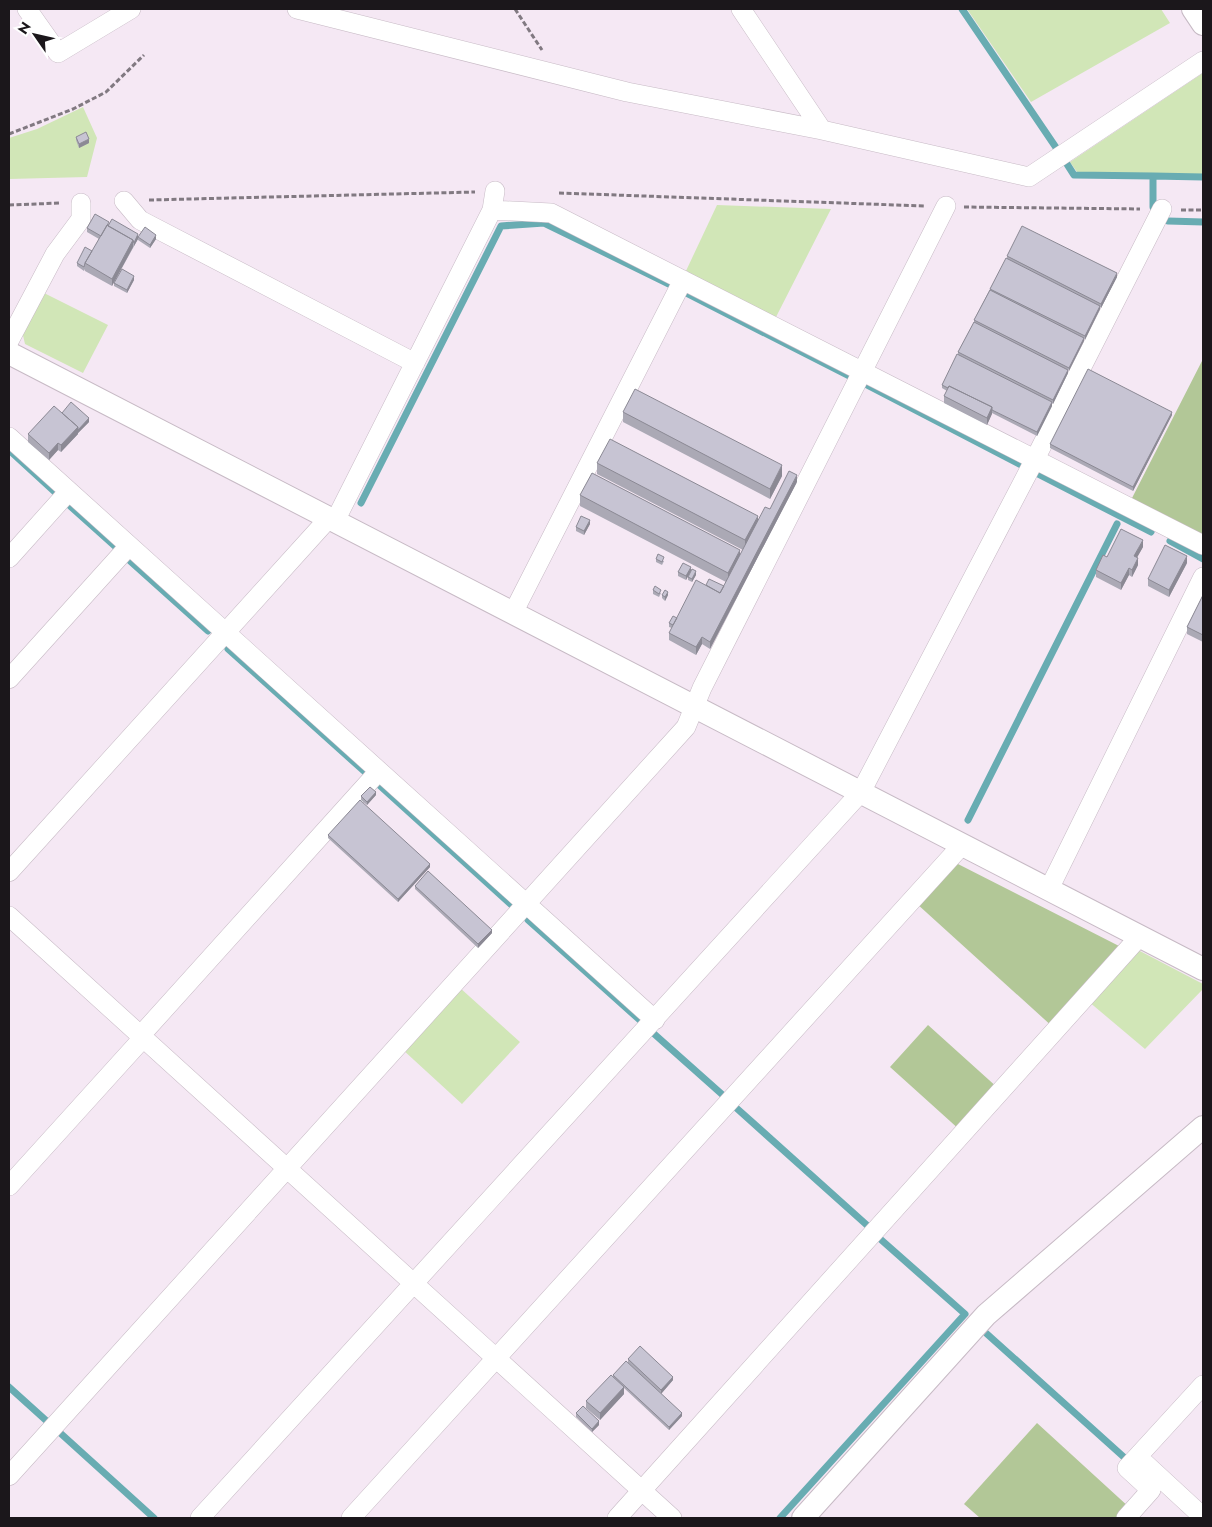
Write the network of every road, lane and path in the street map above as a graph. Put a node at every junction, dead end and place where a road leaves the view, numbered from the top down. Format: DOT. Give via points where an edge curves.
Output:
graph roads {
  1 [pos="27,9"];
  2 [pos="132,9"];
  3 [pos="300,9"];
  4 [pos="515,9"];
  5 [pos="741,9"];
  6 [pos="1193,9"];
  7 [pos="1203,24"];
  8 [pos="144,55"];
  9 [pos="1203,61"];
  10 [pos="560,76"];
  11 [pos="822,130"];
  12 [pos="9,134"];
  13 [pos="494,191"];
  14 [pos="554,193"];
  15 [pos="124,201"];
  16 [pos="81,203"];
  17 [pos="9,205"];
  18 [pos="946,206"];
  19 [pos="492,210"];
  20 [pos="1162,210"];
  21 [pos="1203,210"];
  22 [pos="684,280"];
  23 [pos="9,341"];
  24 [pos="9,353"];
  25 [pos="415,363"];
  26 [pos="863,371"];
  27 [pos="9,437"];
  28 [pos="1035,459"];
  29 [pos="69,491"];
  30 [pos="332,519"];
  31 [pos="1203,545"];
  32 [pos="129,546"];
  33 [pos="9,558"];
  34 [pos="1203,577"];
  35 [pos="513,613"];
  36 [pos="225,633"];
  37 [pos="9,679"];
  38 [pos="695,706"];
  39 [pos="379,771"];
  40 [pos="862,792"];
  41 [pos="962,845"];
  42 [pos="9,872"];
  43 [pos="1048,889"];
  44 [pos="526,904"];
  45 [pos="9,916"];
  46 [pos="1140,936"];
  47 [pos="1203,969"];
  48 [pos="655,1020"];
  49 [pos="142,1037"];
  50 [pos="1203,1127"];
  51 [pos="287,1169"];
  52 [pos="9,1186"];
  53 [pos="414,1284"];
  54 [pos="496,1358"];
  55 [pos="1203,1385"];
  56 [pos="1138,1457"];
  57 [pos="9,1476"];
  58 [pos="642,1491"];
  59 [pos="1203,1517"];
  60 [pos="200,1518"];
  61 [pos="351,1518"];
  62 [pos="617,1518"];
  63 [pos="672,1518"];
  64 [pos="803,1518"];
  65 [pos="1126,1518"];
  1 -- 2 [label="street" via="58,53"];
  3 -- 10 [label="street"];
  4 -- 10 [label="path"];
  5 -- 11 [label="street"];
  6 -- 7 [label="street"];
  8 -- 12 [label="path" via="106,92"];
  9 -- 11 [label="street" via="1029,177"];
  10 -- 11 [label="street"];
  13 -- 15 [label="path"];
  13 -- 19 [label="street"];
  14 -- 18 [label="path"];
  15 -- 25 [label="street" via="140,220"];
  16 -- 17 [label="path"];
  16 -- 23 [label="street" via="81,219 55,254"];
  18 -- 20 [label="path"];
  18 -- 26 [label="street"];
  19 -- 22 [label="street" via="551,213"];
  19 -- 25 [label="street"];
  20 -- 21 [label="path"];
  20 -- 28 [label="street"];
  22 -- 26 [label="street"];
  22 -- 35 [label="street"];
  24 -- 30 [label="street"];
  25 -- 30 [label="street"];
  26 -- 28 [label="street"];
  26 -- 38 [label="street"];
  27 -- 29 [label="street"];
  28 -- 31 [label="street"];
  28 -- 40 [label="street"];
  29 -- 32 [label="street"];
  29 -- 33 [label="street"];
  30 -- 35 [label="street"];
  30 -- 36 [label="street"];
  32 -- 36 [label="street"];
  32 -- 37 [label="street"];
  34 -- 43 [label="street"];
  35 -- 38 [label="street"];
  36 -- 39 [label="street"];
  36 -- 42 [label="street"];
  38 -- 40 [label="street"];
  38 -- 44 [label="street" via="686,727"];
  39 -- 44 [label="street"];
  39 -- 49 [label="street"];
  40 -- 41 [label="street"];
  40 -- 48 [label="street"];
  41 -- 43 [label="street"];
  41 -- 54 [label="street"];
  43 -- 46 [label="street"];
  44 -- 48 [label="street"];
  44 -- 51 [label="street"];
  45 -- 49 [label="street"];
  46 -- 47 [label="street"];
  46 -- 58 [label="street"];
  48 -- 53 [label="street"];
  49 -- 51 [label="street"];
  49 -- 52 [label="street"];
  50 -- 64 [label="street" via="986,1315"];
  51 -- 53 [label="street"];
  51 -- 57 [label="street"];
  53 -- 54 [label="street"];
  53 -- 60 [label="street"];
  54 -- 58 [label="street"];
  54 -- 61 [label="street"];
  55 -- 56 [label="street"];
  56 -- 59 [label="street"];
  56 -- 65 [label="street" via="1127,1468 1151,1490"];
  58 -- 62 [label="street"];
  58 -- 63 [label="street"];
}
